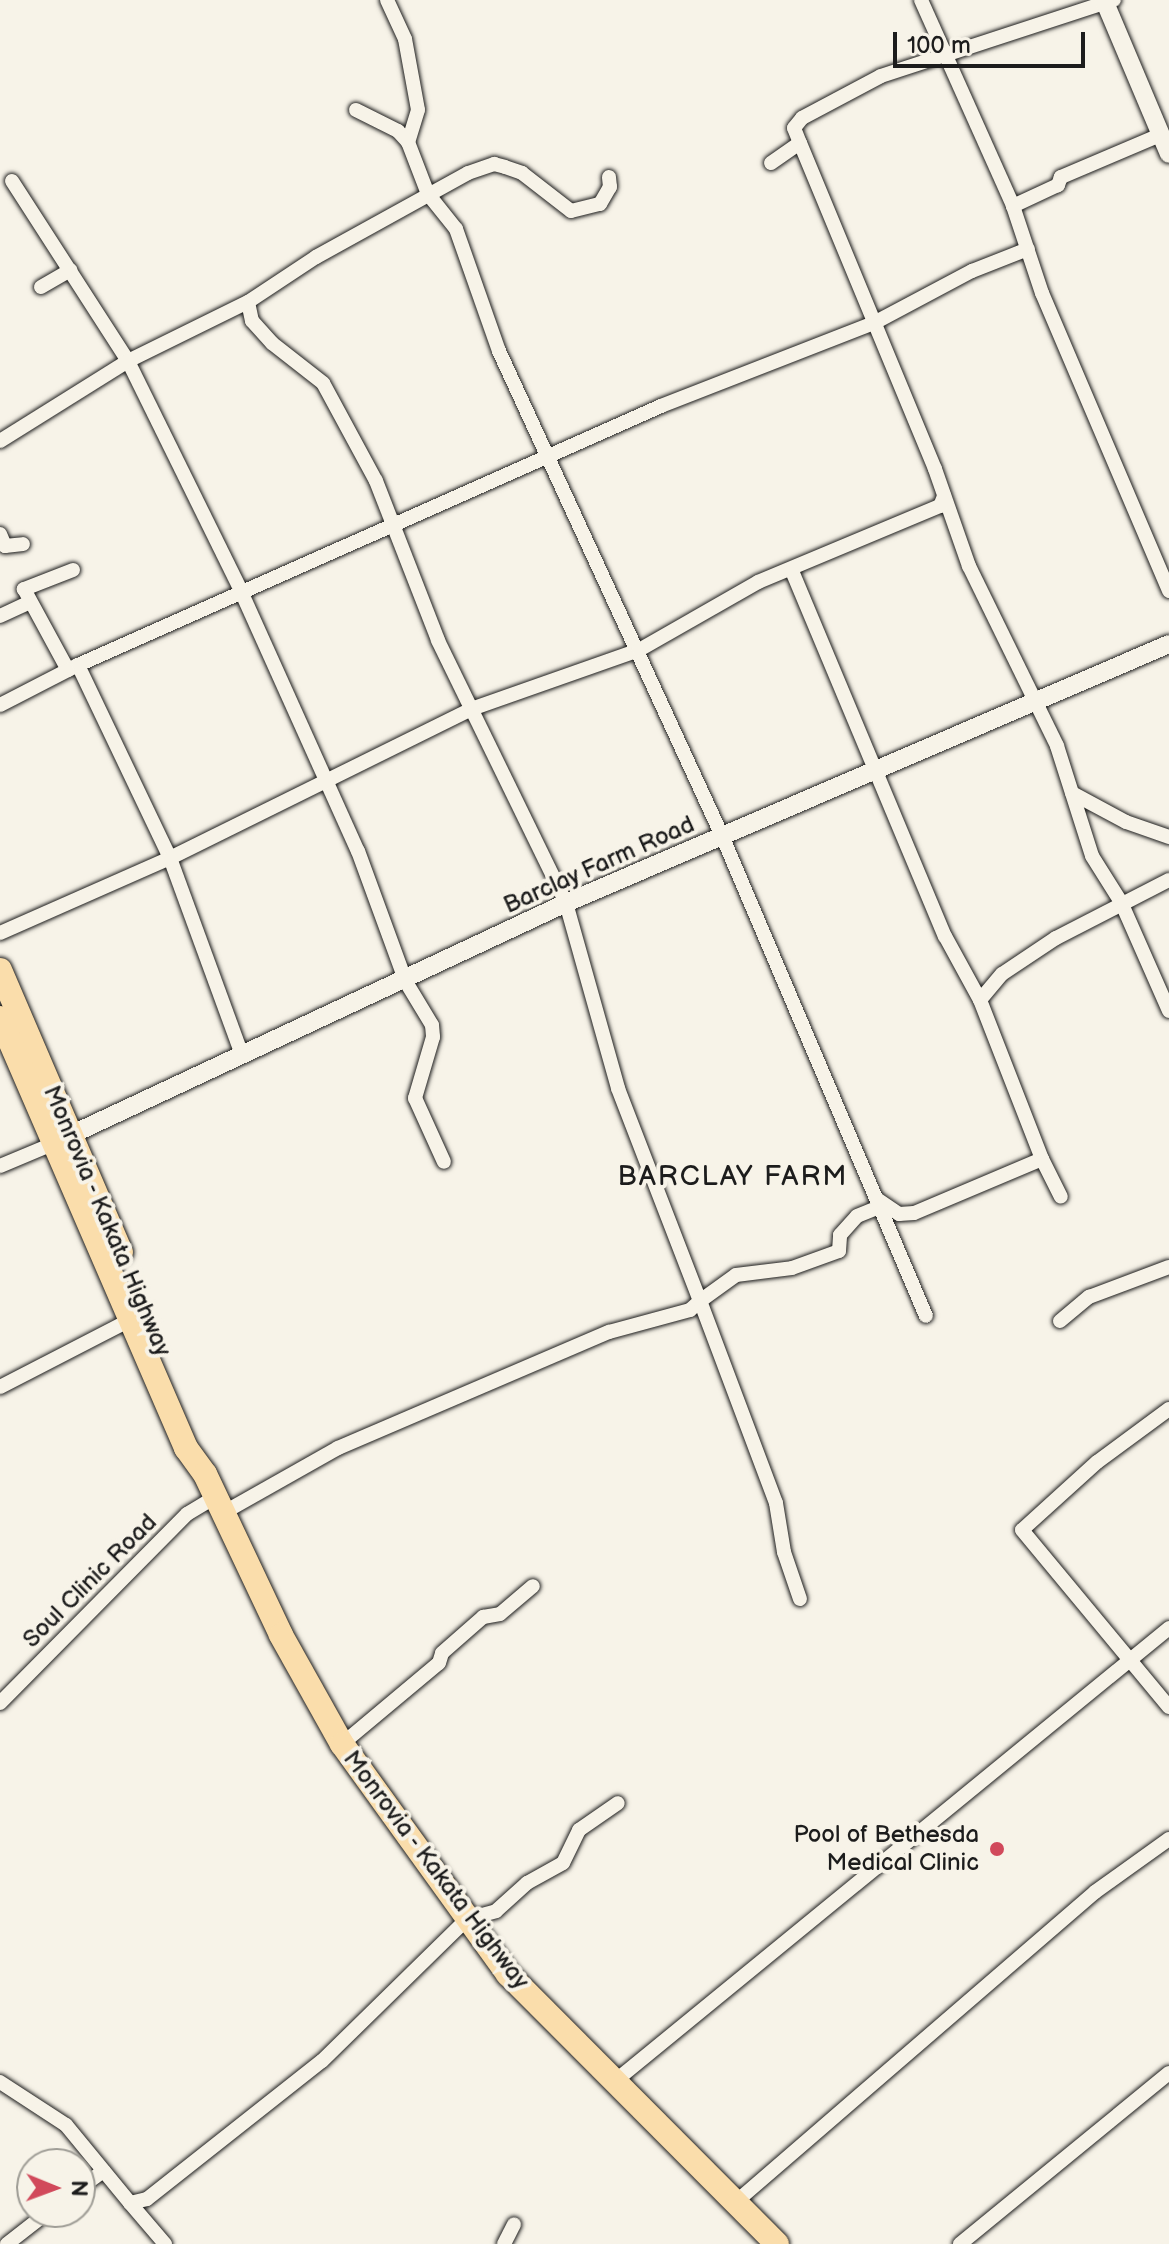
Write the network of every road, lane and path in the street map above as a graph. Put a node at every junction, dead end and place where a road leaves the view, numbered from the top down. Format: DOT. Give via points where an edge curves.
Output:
graph roads {
  1 [pos="387,0"];
  2 [pos="921,0"];
  3 [pos="1108,1"];
  4 [pos="946,57"];
  5 [pos="356,110"];
  6 [pos="1160,135"];
  7 [pos="408,142"];
  8 [pos="800,143"];
  9 [pos="1169,154"];
  10 [pos="771,163"];
  11 [pos="609,177"];
  12 [pos="12,181"];
  13 [pos="428,194"];
  14 [pos="1013,206"];
  15 [pos="1028,249"];
  16 [pos="71,270"];
  17 [pos="41,287"];
  18 [pos="248,302"];
  19 [pos="874,323"];
  20 [pos="128,361"];
  21 [pos="0,441"];
  22 [pos="551,457"];
  23 [pos="944,496"];
  24 [pos="391,526"];
  25 [pos="0,534"];
  26 [pos="23,544"];
  27 [pos="73,570"];
  28 [pos="792,571"];
  29 [pos="240,589"];
  30 [pos="1169,591"];
  31 [pos="30,602"];
  32 [pos="0,616"];
  33 [pos="1169,644"];
  34 [pos="639,650"];
  35 [pos="73,667"];
  36 [pos="1035,701"];
  37 [pos="0,705"];
  38 [pos="474,708"];
  39 [pos="876,767"];
  40 [pos="324,780"];
  41 [pos="1072,792"];
  42 [pos="1169,837"];
  43 [pos="723,838"];
  44 [pos="170,858"];
  45 [pos="1169,880"];
  46 [pos="1121,902"];
  47 [pos="566,903"];
  48 [pos="0,933"];
  49 [pos="0,970"];
  50 [pos="406,982"];
  51 [pos="980,1000"];
  52 [pos="1169,1011"];
  53 [pos="0,1018"];
  54 [pos="242,1055"];
  55 [pos="63,1139"];
  56 [pos="1042,1159"];
  57 [pos="444,1162"];
  58 [pos="0,1166"];
  59 [pos="1061,1197"];
  60 [pos="878,1202"];
  61 [pos="1169,1267"];
  62 [pos="700,1301"];
  63 [pos="926,1316"];
  64 [pos="132,1319"];
  65 [pos="1060,1321"];
  66 [pos="0,1387"];
  67 [pos="1169,1409"];
  68 [pos="215,1495"];
  69 [pos="533,1586"];
  70 [pos="800,1599"];
  71 [pos="1169,1628"];
  72 [pos="1130,1660"];
  73 [pos="0,1703"];
  74 [pos="1169,1707"];
  75 [pos="342,1744"];
  76 [pos="618,1803"];
  77 [pos="1169,1839"];
  78 [pos="467,1919"];
  79 [pos="1169,2073"];
  80 [pos="0,2082"];
  81 [pos="614,2082"];
  82 [pos="103,2171"];
  83 [pos="96,2176"];
  84 [pos="737,2201"];
  85 [pos="130,2203"];
  86 [pos="514,2224"];
  87 [pos="28,2228"];
  88 [pos="7,2244"];
  89 [pos="165,2244"];
  90 [pos="504,2244"];
  91 [pos="777,2244"];
  92 [pos="960,2244"];
  1 -- 7 [label="street" via="405,39 418,110"];
  2 -- 4 [label="street"];
  3 -- 4 [label="street"];
  3 -- 6 [label="street"];
  4 -- 8 [label="street" via="881,76 802,118 794,128"];
  4 -- 14 [label="street"];
  5 -- 7 [label="street" via="398,131"];
  6 -- 9 [label="street"];
  6 -- 14 [label="street" via="1061,177 1058,185"];
  7 -- 13 [label="street"];
  8 -- 10 [label="street"];
  8 -- 19 [label="street"];
  11 -- 13 [label="street" via="610,187 600,204 586,211 571,211 522,173 494,164"];
  12 -- 16 [label="street"];
  13 -- 18 [label="street"];
  13 -- 22 [label="street" via="456,229 499,351"];
  14 -- 15 [label="street"];
  15 -- 19 [label="street" via="972,271"];
  15 -- 30 [label="street"];
  16 -- 17 [label="street"];
  16 -- 20 [label="street"];
  18 -- 20 [label="street"];
  18 -- 24 [label="street" via="252,321 289,359 309,370 335,402 376,481"];
  19 -- 22 [label="street" via="661,406"];
  19 -- 23 [label="street"];
  20 -- 21 [label="street"];
  20 -- 29 [label="street"];
  22 -- 24 [label="street"];
  22 -- 34 [label="street"];
  23 -- 28 [label="street" via="940,506"];
  23 -- 36 [label="street" via="969,566"];
  24 -- 29 [label="street"];
  24 -- 38 [label="street" via="438,640"];
  25 -- 26 [label="street" via="5,546"];
  27 -- 31 [label="street" via="24,589"];
  28 -- 34 [label="street" via="745,589"];
  28 -- 39 [label="street"];
  29 -- 35 [label="street"];
  29 -- 40 [label="street"];
  31 -- 32 [label="street"];
  31 -- 35 [label="street"];
  33 -- 36 [label="street, Barclay Farm Road"];
  34 -- 38 [label="street"];
  34 -- 43 [label="street"];
  35 -- 37 [label="street"];
  35 -- 44 [label="street"];
  36 -- 39 [label="street, Barclay Farm Road"];
  36 -- 41 [label="street"];
  38 -- 40 [label="street"];
  38 -- 47 [label="street" via="497,767"];
  39 -- 43 [label="street, Barclay Farm Road"];
  39 -- 51 [label="street" via="945,936"];
  40 -- 44 [label="street"];
  40 -- 50 [label="street" via="358,851"];
  41 -- 42 [label="street" via="1126,822"];
  41 -- 46 [label="street" via="1092,856"];
  43 -- 47 [label="street, Barclay Farm Road"];
  43 -- 60 [label="street"];
  44 -- 48 [label="street"];
  44 -- 54 [label="street"];
  45 -- 46 [label="street"];
  46 -- 51 [label="street" via="1006,970"];
  46 -- 52 [label="street"];
  47 -- 50 [label="street, Barclay Farm Road"];
  47 -- 62 [label="street" via="618,1088"];
  49 -- 55 [label="highway, Monrovia - Kakata Highway"];
  50 -- 54 [label="street, Barclay Farm Road"];
  50 -- 57 [label="street" via="432,1025 415,1098"];
  51 -- 56 [label="street"];
  53 -- 55 [label="highway, Monrovia - Kakata Highway"];
  54 -- 55 [label="street, Barclay Farm Road"];
  55 -- 58 [label="street"];
  55 -- 64 [label="highway, Monrovia - Kakata Highway"];
  55 -- 68 [label="highway, Monrovia - Kakata Highway" via="199,1440"];
  56 -- 59 [label="street"];
  56 -- 60 [label="street" via="914,1213 899,1214"];
  60 -- 62 [label="street, Soul Clinic Road" via="840,1235 839,1251 792,1268 736,1275"];
  60 -- 63 [label="street"];
  61 -- 65 [label="street" via="1089,1297"];
  62 -- 68 [label="street, Soul Clinic Road" via="690,1310 609,1332"];
  62 -- 70 [label="street" via="776,1503 784,1552"];
  64 -- 66 [label="street"];
  64 -- 68 [label="highway, Monrovia - Kakata Highway" via="186,1448"];
  67 -- 72 [label="street" via="1097,1462 1022,1530"];
  68 -- 73 [label="street, Soul Clinic Road" via="187,1514"];
  68 -- 75 [label="highway, Monrovia - Kakata Highway"];
  69 -- 75 [label="street" via="500,1614 483,1617 442,1653 439,1663"];
  71 -- 72 [label="street"];
  72 -- 74 [label="street"];
  72 -- 81 [label="street"];
  75 -- 78 [label="highway, Monrovia - Kakata Highway"];
  76 -- 78 [label="street" via="579,1830 563,1863 527,1883 496,1911"];
  77 -- 84 [label="street" via="1095,1892"];
  78 -- 81 [label="highway, Monrovia - Kakata Highway" via="508,1974"];
  78 -- 85 [label="street" via="322,2061 147,2199"];
  79 -- 92 [label="street"];
  80 -- 82 [label="street" via="66,2125"];
  81 -- 84 [label="highway, Monrovia - Kakata Highway"];
  82 -- 83 [label="street"];
  82 -- 85 [label="street"];
  84 -- 91 [label="highway, Monrovia - Kakata Highway"];
  85 -- 89 [label="street"];
  86 -- 90 [label="street"];
  87 -- 88 [label="street"];
}
